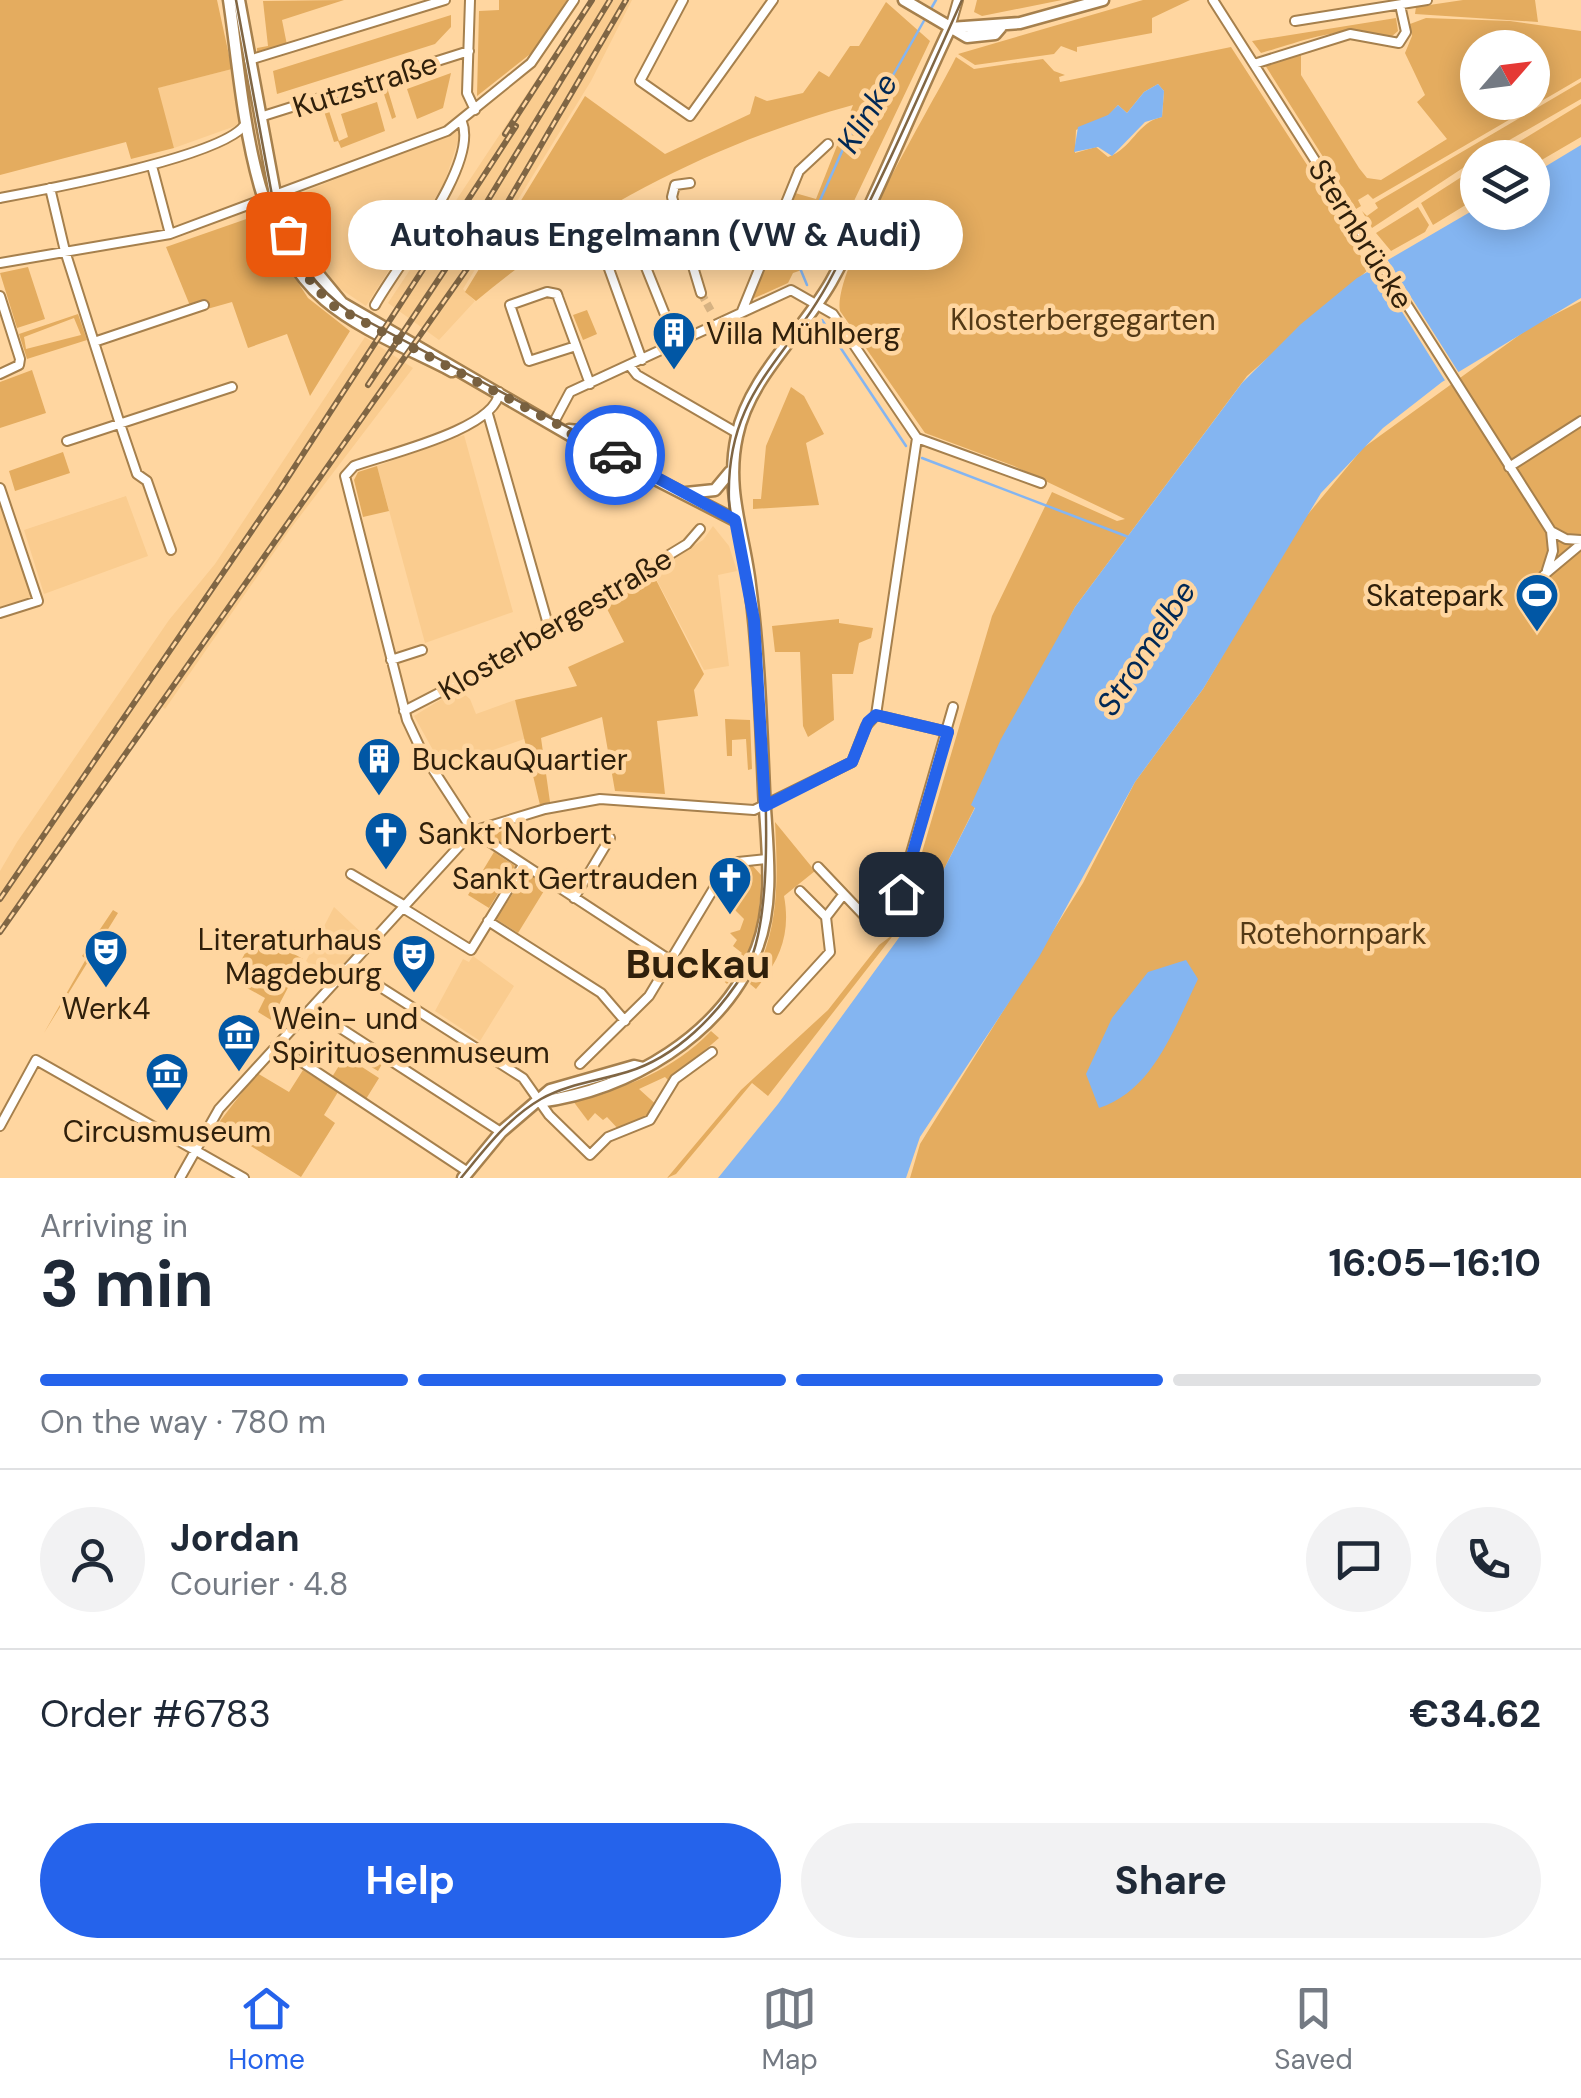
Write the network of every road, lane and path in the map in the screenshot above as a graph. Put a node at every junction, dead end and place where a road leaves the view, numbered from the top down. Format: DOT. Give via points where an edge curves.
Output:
graph roads {
  1 [pos="228,0"];
  2 [pos="240,0"];
  3 [pos="445,0"];
  4 [pos="470,0"];
  5 [pos="574,0"];
  6 [pos="683,0"];
  7 [pos="904,0"];
  8 [pos="958,0"];
  9 [pos="1103,0"];
  10 [pos="1213,0"];
  11 [pos="1427,0"];
  12 [pos="767,2"];
  13 [pos="1400,4"];
  14 [pos="1294,21"];
  15 [pos="950,28"];
  16 [pos="469,51"];
  17 [pos="250,60"];
  18 [pos="1254,64"];
  19 [pos="244,97"];
  20 [pos="476,110"];
  21 [pos="254,116"];
  22 [pos="462,122"];
  23 [pos="828,144"];
  24 [pos="152,166"];
  25 [pos="690,183"];
  26 [pos="50,188"];
  27 [pos="0,198"];
  28 [pos="268,199"];
  29 [pos="170,234"];
  30 [pos="65,252"];
  31 [pos="578,260"];
  32 [pos="0,263"];
  33 [pos="635,263"];
  34 [pos="700,292"];
  35 [pos="0,296"];
  36 [pos="817,304"];
  37 [pos="204,305"];
  38 [pos="376,305"];
  39 [pos="742,310"];
  40 [pos="711,311"];
  41 [pos="717,323"];
  42 [pos="94,342"];
  43 [pos="676,342"];
  44 [pos="576,346"];
  45 [pos="642,360"];
  46 [pos="630,366"];
  47 [pos="0,374"];
  48 [pos="590,384"];
  49 [pos="232,387"];
  50 [pos="499,392"];
  51 [pos="489,412"];
  52 [pos="1581,421"];
  53 [pos="554,422"];
  54 [pos="120,424"];
  55 [pos="737,433"];
  56 [pos="917,438"];
  57 [pos="67,442"];
  58 [pos="733,467"];
  59 [pos="1510,467"];
  60 [pos="1041,483"];
  61 [pos="0,488"];
  62 [pos="682,492"];
  63 [pos="735,520"];
  64 [pos="700,529"];
  65 [pos="1551,531"];
  66 [pos="1581,542"];
  67 [pos="172,550"];
  68 [pos="0,613"];
  69 [pos="548,628"];
  70 [pos="422,650"];
  71 [pos="391,660"];
  72 [pos="954,707"];
  73 [pos="404,712"];
  74 [pos="876,715"];
  75 [pos="948,732"];
  76 [pos="765,806"];
  77 [pos="473,831"];
  78 [pos="610,838"];
  79 [pos="767,859"];
  80 [pos="523,865"];
  81 [pos="818,867"];
  82 [pos="352,874"];
  83 [pos="800,891"];
  84 [pos="843,895"];
  85 [pos="574,898"];
  86 [pos="404,907"];
  87 [pos="826,917"];
  88 [pos="488,922"];
  89 [pos="670,960"];
  90 [pos="350,967"];
  91 [pos="310,1009"];
  92 [pos="778,1009"];
  93 [pos="625,1021"];
  94 [pos="276,1045"];
  95 [pos="712,1052"];
  96 [pos="580,1064"];
  97 [pos="540,1102"];
  98 [pos="0,1126"];
  99 [pos="502,1132"];
  100 [pos="195,1148"];
  101 [pos="466,1175"];
  102 [pos="180,1178"];
  103 [pos="244,1178"];
  1 -- 19 [label="main road"];
  2 -- 17 [label="main road"];
  3 -- 17 [label="street"];
  4 -- 16 [label="street"];
  5 -- 20 [label="street" via="531,62"];
  6 -- 12 [label="street" via="640,81 690,116"];
  7 -- 15 [label="main road"];
  8 -- 15 [label="street"];
  9 -- 15 [label="main road" via="995,34 972,37"];
  10 -- 18 [label="street, Sternbrücke"];
  11 -- 13 [label="street"];
  13 -- 14 [label="street"];
  13 -- 18 [label="street" via="1406,32 1399,44 1350,34"];
  15 -- 36 [label="main road"];
  16 -- 20 [label="street" via="468,93"];
  16 -- 21 [label="street, Kutzstraße"];
  17 -- 21 [label="main road"];
  18 -- 59 [label="street, Sternbrücke"];
  19 -- 21 [label="main road"];
  19 -- 28 [label="main road"];
  20 -- 22 [label="street"];
  21 -- 24 [label="street, Kutzstraße" via="238,134"];
  21 -- 28 [label="main road"];
  22 -- 28 [label="street"];
  22 -- 38 [label="street" via="464,140 449,185"];
  23 -- 39 [label="street" via="799,172"];
  24 -- 26 [label="street, Kutzstraße"];
  24 -- 29 [label="street"];
  25 -- 34 [label="street" via="675,185 672,197"];
  26 -- 27 [label="street, Kutzstraße"];
  26 -- 30 [label="street"];
  28 -- 29 [label="street"];
  28 -- 50 [label="main road" via="337,299"];
  29 -- 30 [label="street"];
  30 -- 32 [label="street"];
  30 -- 42 [label="street"];
  31 -- 45 [label="street" via="606,253"];
  33 -- 43 [label="street" via="644,260"];
  35 -- 47 [label="street" via="19,365"];
  36 -- 39 [label="street" via="789,290"];
  36 -- 55 [label="main road" via="754,393"];
  36 -- 56 [label="street" via="832,314"];
  37 -- 42 [label="street"];
  39 -- 41 [label="street"];
  40 -- 41 [label="street"];
  41 -- 43 [label="street"];
  42 -- 54 [label="street"];
  43 -- 45 [label="street"];
  44 -- 44 [label="street" via="554,292 510,308 526,358 534,362"];
  44 -- 48 [label="street"];
  45 -- 46 [label="street"];
  46 -- 48 [label="street"];
  46 -- 55 [label="street"];
  48 -- 53 [label="street" via="570,392"];
  49 -- 54 [label="street"];
  50 -- 51 [label="street"];
  50 -- 53 [label="main road"];
  51 -- 69 [label="street"];
  51 -- 71 [label="street" via="479,423 354,466 346,480"];
  52 -- 59 [label="street"];
  53 -- 62 [label="main road"];
  54 -- 57 [label="street"];
  54 -- 67 [label="street"];
  55 -- 58 [label="main road"];
  56 -- 60 [label="street"];
  56 -- 74 [label="street"];
  58 -- 62 [label="main road" via="715,490"];
  58 -- 63 [label="main road"];
  59 -- 65 [label="street, Sternbrücke"];
  61 -- 68 [label="street" via="38,601"];
  62 -- 63 [label="main road"];
  63 -- 76 [label="main road" via="754,620"];
  64 -- 69 [label="street, Klosterbergestraße" via="688,543"];
  65 -- 66 [label="street"];
  65 -- 66 [label="street" via="1552,559 1544,574"];
  69 -- 73 [label="street, Klosterbergestraße"];
  70 -- 71 [label="street"];
  71 -- 73 [label="street"];
  72 -- 75 [label="street"];
  73 -- 77 [label="street" via="422,754"];
  74 -- 75 [label="street"];
  74 -- 76 [label="street" via="852,762"];
  75 -- 84 [label="street" via="888,928 874,926"];
  76 -- 77 [label="street" via="600,799"];
  76 -- 79 [label="main road"];
  77 -- 80 [label="street"];
  77 -- 86 [label="street"];
  78 -- 85 [label="street"];
  79 -- 89 [label="street" via="738,862 723,873"];
  79 -- 97 [label="main road" via="766,916 748,966 687,1041 644,1068 560,1086"];
  80 -- 85 [label="street"];
  80 -- 88 [label="street"];
  81 -- 84 [label="street"];
  82 -- 86 [label="street"];
  83 -- 87 [label="street"];
  84 -- 87 [label="street"];
  85 -- 89 [label="street"];
  86 -- 88 [label="street" via="471,950"];
  86 -- 90 [label="street"];
  87 -- 92 [label="street" via="830,952"];
  88 -- 93 [label="street" via="601,993"];
  89 -- 93 [label="street"];
  90 -- 91 [label="street"];
  90 -- 97 [label="street" via="520,1076"];
  91 -- 94 [label="street"];
  91 -- 99 [label="street"];
  93 -- 96 [label="street"];
  94 -- 100 [label="street" via="219,1109"];
  94 -- 101 [label="street"];
  95 -- 97 [label="street" via="676,1079 650,1120 608,1137 590,1155"];
  97 -- 99 [label="main road"];
  98 -- 100 [label="street" via="36,1060"];
  99 -- 101 [label="main road"];
  100 -- 102 [label="street"];
  100 -- 103 [label="street"];
}
